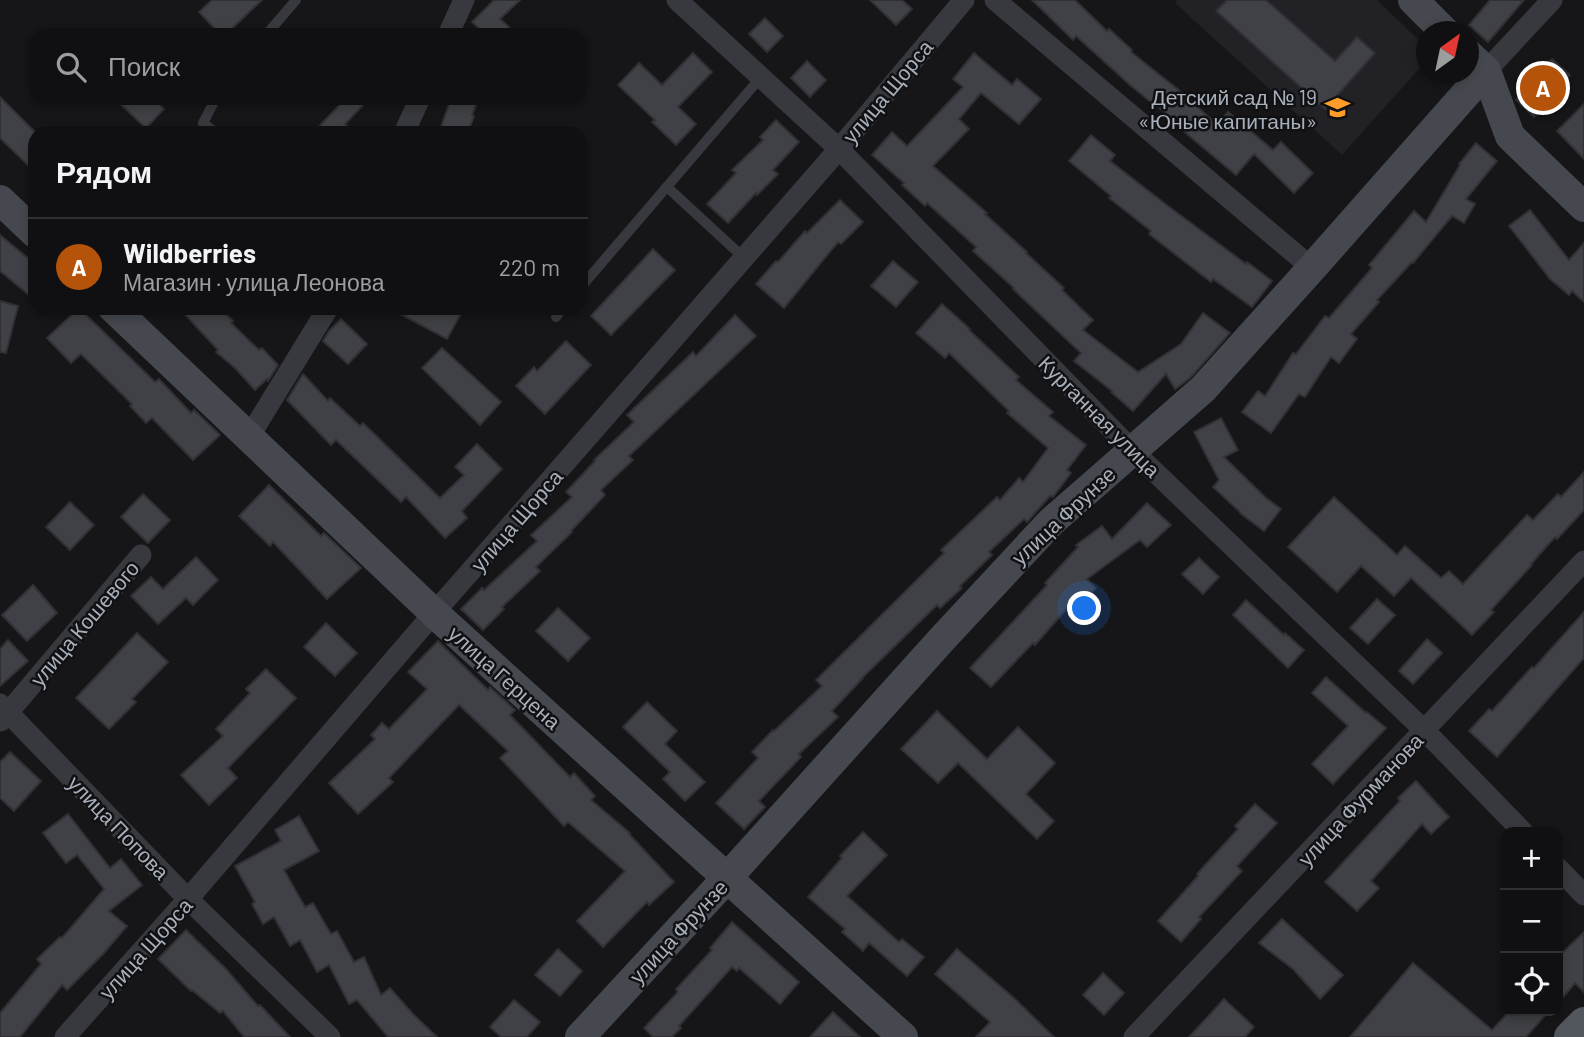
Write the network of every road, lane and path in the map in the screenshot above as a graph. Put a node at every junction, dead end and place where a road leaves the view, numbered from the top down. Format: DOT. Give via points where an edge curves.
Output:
graph roads {
  1 [pos="296,0"];
  2 [pos="464,0"];
  3 [pos="677,0"];
  4 [pos="964,0"];
  5 [pos="995,0"];
  6 [pos="1413,0"];
  7 [pos="1552,0"];
  8 [pos="1434,21"];
  9 [pos="272,28"];
  10 [pos="451,28"];
  11 [pos="1479,61"];
  12 [pos="1479,67"];
  13 [pos="761,77"];
  14 [pos="1460,84"];
  15 [pos="212,105"];
  16 [pos="417,105"];
  17 [pos="207,126"];
  18 [pos="407,126"];
  19 [pos="839,149"];
  20 [pos="667,187"];
  21 [pos="0,200"];
  22 [pos="1584,207"];
  23 [pos="28,226"];
  24 [pos="744,258"];
  25 [pos="1312,268"];
  26 [pos="588,279"];
  27 [pos="120,315"];
  28 [pos="324,315"];
  29 [pos="249,437"];
  30 [pos="1133,451"];
  31 [pos="141,555"];
  32 [pos="1584,561"];
  33 [pos="434,613"];
  34 [pos="3,713"];
  35 [pos="1425,731"];
  36 [pos="1518,827"];
  37 [pos="1563,873"];
  38 [pos="727,878"];
  39 [pos="1584,895"];
  40 [pos="188,899"];
  41 [pos="1584,1023"];
  42 [pos="65,1037"];
  43 [pos="330,1037"];
  44 [pos="580,1037"];
  45 [pos="903,1037"];
  46 [pos="1134,1037"];
  47 [pos="1570,1037"];
  1 -- 9 [label="lane"];
  2 -- 10 [label="street"];
  3 -- 13 [label="street, Курганная улица"];
  4 -- 19 [label="street, улица Щорса"];
  5 -- 25 [label="street"];
  6 -- 8 [label="street"];
  7 -- 11 [label="street, улица Фрунзе"];
  12 -- 22 [label="street" via="1510,136"];
  13 -- 19 [label="street, Курганная улица"];
  13 -- 20 [label="lane"];
  14 -- 25 [label="street, улица Фрунзе"];
  15 -- 17 [label="lane" via="203,123"];
  16 -- 18 [label="street"];
  19 -- 24 [label="street, улица Щорса"];
  19 -- 30 [label="street, Курганная улица"];
  20 -- 24 [label="lane"];
  20 -- 26 [label="lane"];
  21 -- 23 [label="street"];
  24 -- 33 [label="street, улица Щорса"];
  25 -- 30 [label="street, улица Фрунзе" via="1203,389"];
  27 -- 29 [label="street, улица Герцена"];
  28 -- 29 [label="street"];
  29 -- 33 [label="street, улица Герцена"];
  30 -- 35 [label="street, Курганная улица"];
  30 -- 38 [label="street, улица Фрунзе" via="1051,522"];
  31 -- 34 [label="street, улица Кошевого"];
  32 -- 35 [label="street, улица Фурманова"];
  33 -- 38 [label="street, улица Герцена"];
  33 -- 40 [label="street, улица Щорса"];
  34 -- 40 [label="street, улица Попова"];
  35 -- 36 [label="street, Курганная улица"];
  35 -- 46 [label="street, улица Фурманова"];
  37 -- 39 [label="street"];
  38 -- 44 [label="street, улица Фрунзе"];
  38 -- 45 [label="street, улица Герцена"];
  40 -- 42 [label="street, улица Щорса"];
  40 -- 43 [label="street, улица Попова"];
  41 -- 47 [label="main road"];
}
